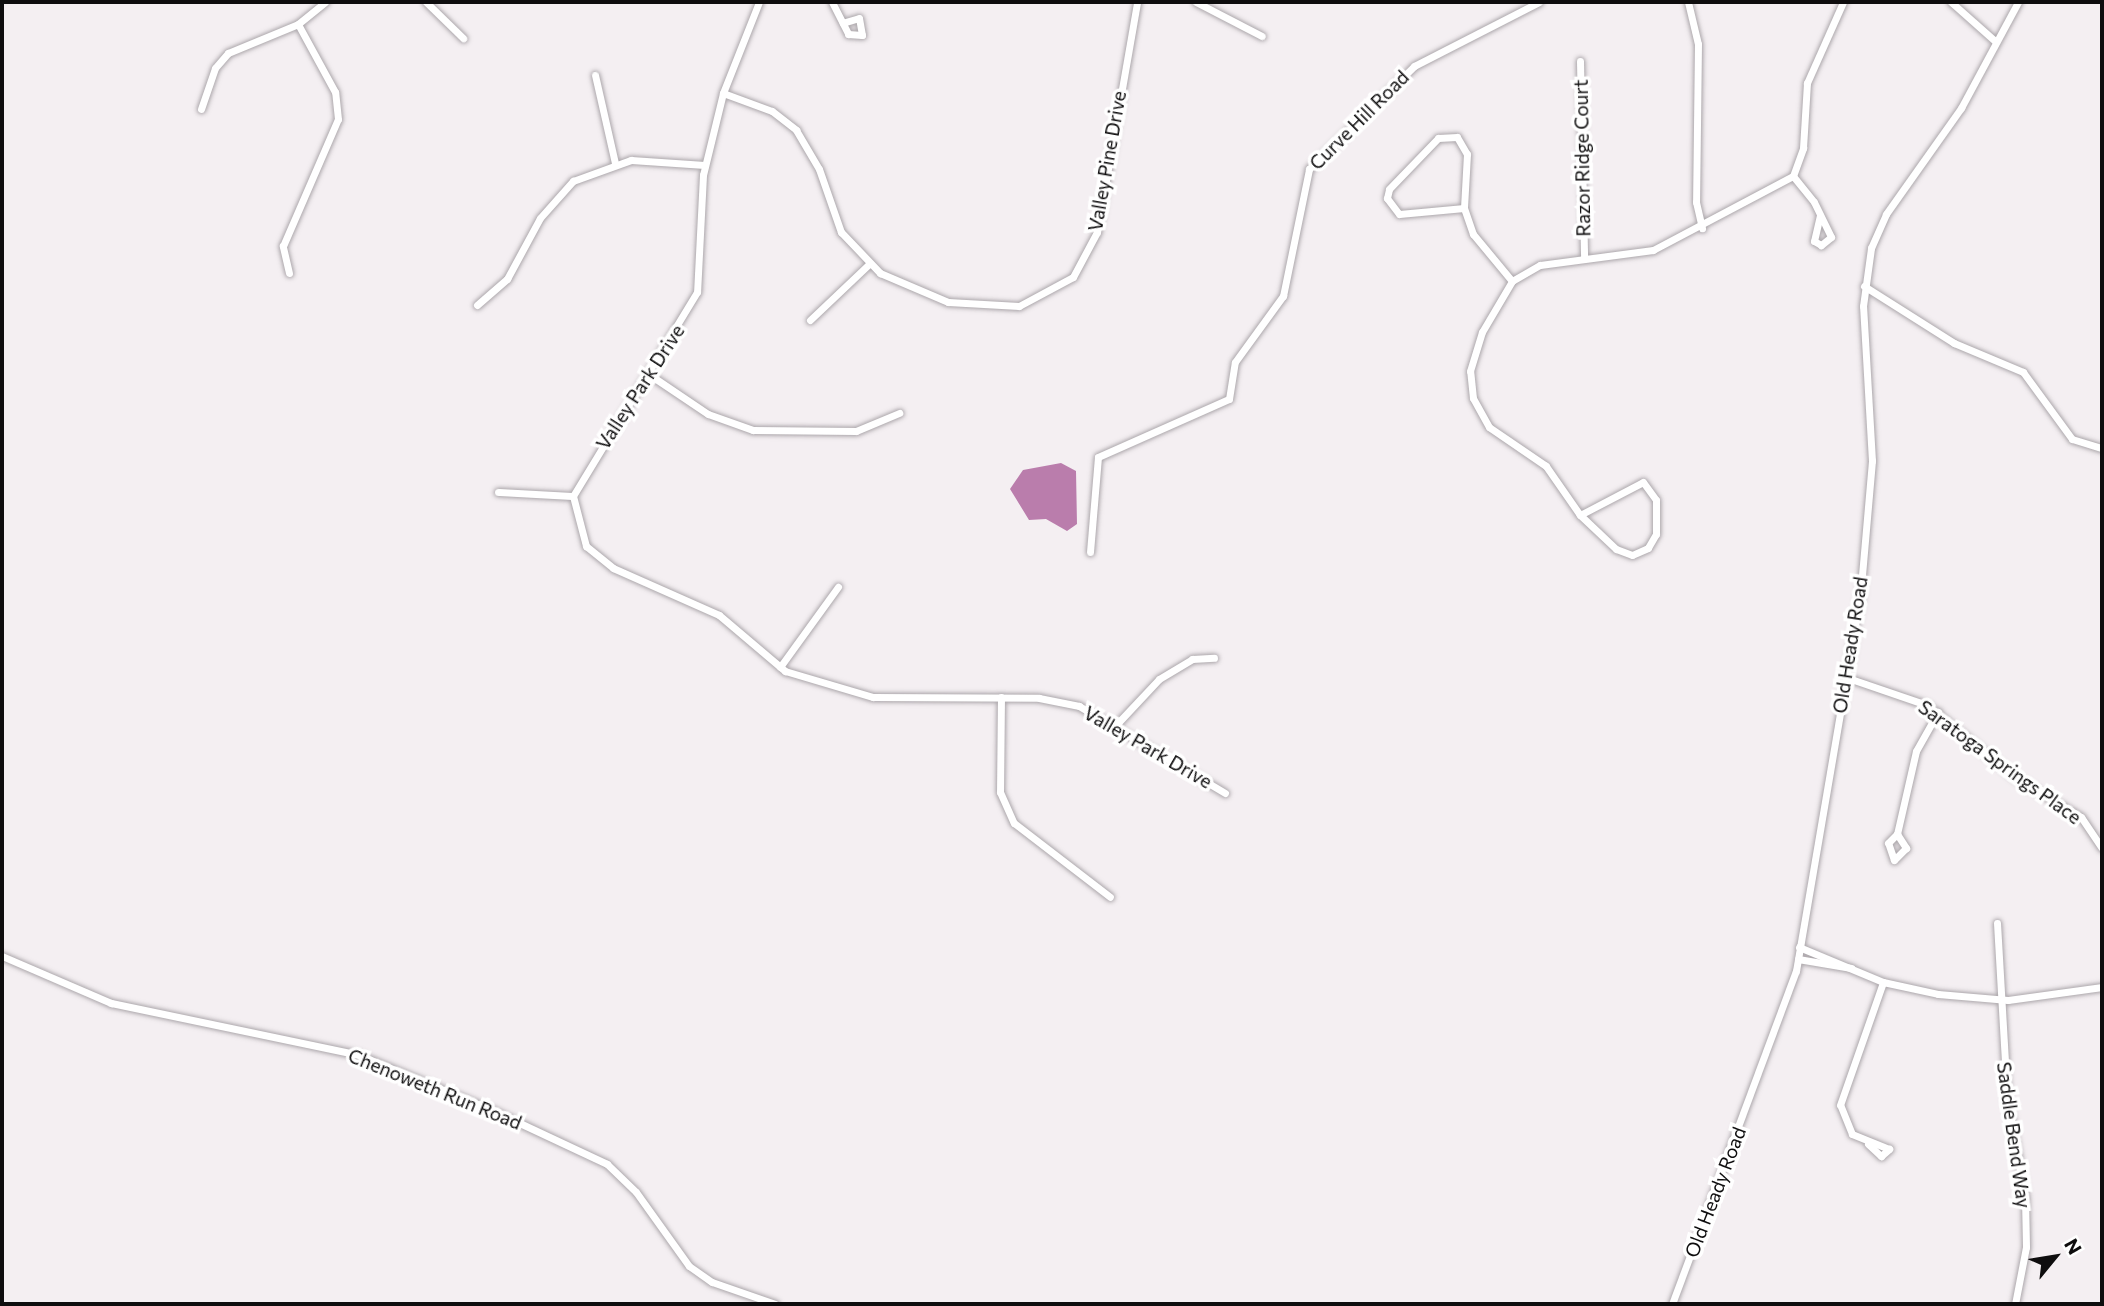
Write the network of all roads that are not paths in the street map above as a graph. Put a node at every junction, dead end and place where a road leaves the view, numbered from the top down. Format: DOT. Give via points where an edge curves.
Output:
graph roads {
  1 [pos="325,2"];
  2 [pos="426,2"];
  3 [pos="759,2"];
  4 [pos="832,2"];
  5 [pos="1137,2"];
  6 [pos="1196,2"];
  7 [pos="1539,2"];
  8 [pos="1688,2"];
  9 [pos="1843,2"];
  10 [pos="1951,2"];
  11 [pos="2018,2"];
  12 [pos="843,23"];
  13 [pos="298,24"];
  14 [pos="1262,36"];
  15 [pos="463,38"];
  16 [pos="1996,42"];
  17 [pos="1580,61"];
  18 [pos="595,75"];
  19 [pos="723,93"];
  20 [pos="201,109"];
  21 [pos="615,163"];
  22 [pos="705,165"];
  23 [pos="1793,176"];
  24 [pos="1464,208"];
  25 [pos="1820,216"];
  26 [pos="1702,228"];
  27 [pos="1584,256"];
  28 [pos="869,264"];
  29 [pos="289,273"];
  30 [pos="1512,281"];
  31 [pos="1864,286"];
  32 [pos="477,305"];
  33 [pos="810,320"];
  34 [pos="650,375"];
  35 [pos="899,413"];
  36 [pos="2102,448"];
  37 [pos="498,492"];
  38 [pos="573,496"];
  39 [pos="1580,515"];
  40 [pos="1090,552"];
  41 [pos="838,587"];
  42 [pos="1214,658"];
  43 [pos="780,667"];
  44 [pos="1848,678"];
  45 [pos="1002,697"];
  46 [pos="1938,712"];
  47 [pos="1115,726"];
  48 [pos="1225,793"];
  49 [pos="1897,834"];
  50 [pos="2102,848"];
  51 [pos="1110,897"];
  52 [pos="1997,923"];
  53 [pos="1799,947"];
  54 [pos="2,956"];
  55 [pos="1798,959"];
  56 [pos="1851,968"];
  57 [pos="1883,982"];
  58 [pos="2102,987"];
  59 [pos="2003,999"];
  60 [pos="1868,1144"];
  61 [pos="775,1304"];
  62 [pos="1672,1304"];
  63 [pos="2015,1304"];
  1 -- 13 [label="street"];
  2 -- 15 [label="street"];
  3 -- 19 [label="street, Valley Park Drive"];
  4 -- 12 [label="street"];
  5 -- 28 [label="street, Valley Pine Drive" via="1097,232 1073,276 1030,303 987,309 922,295"];
  6 -- 14 [label="street"];
  7 -- 40 [label="street, Curve Hill Road" via="1460,47 1423,59 1309,169 1283,296 1228,379 1224,402 1098,457"];
  8 -- 26 [label="street" via="1698,44 1696,202"];
  9 -- 23 [label="street" via="1807,83 1803,148"];
  10 -- 16 [label="street"];
  11 -- 16 [label="street, Old Heady Road"];
  13 -- 20 [label="street" via="228,53 215,68"];
  13 -- 29 [label="street" via="335,92 338,118 283,246"];
  16 -- 31 [label="street, Old Heady Road" via="1946,132 1886,214"];
  17 -- 27 [label="street, Razor Ridge Court"];
  18 -- 21 [label="street"];
  19 -- 22 [label="street, Valley Park Drive"];
  19 -- 28 [label="street, Valley Pine Drive" via="772,111 796,130 819,169 841,232"];
  21 -- 22 [label="street" via="653,159"];
  21 -- 32 [label="street" via="573,181 552,200 507,279"];
  22 -- 34 [label="street, Valley Park Drive" via="697,292"];
  23 -- 25 [label="street"];
  23 -- 26 [label="street"];
  24 -- 24 [label="street" via="1467,154 1457,137 1438,138 1388,188 1387,198 1399,214"];
  24 -- 30 [label="street" via="1473,234"];
  26 -- 27 [label="street" via="1634,255"];
  27 -- 30 [label="street" via="1540,265"];
  28 -- 33 [label="street"];
  30 -- 39 [label="street" via="1482,332 1470,371 1474,398 1489,428 1546,466"];
  31 -- 36 [label="street" via="1954,343 2023,372 2072,439"];
  31 -- 44 [label="street, Old Heady Road" via="1872,461"];
  34 -- 35 [label="street" via="708,414 754,430 856,431"];
  34 -- 38 [label="street, Valley Park Drive"];
  37 -- 38 [label="street"];
  38 -- 43 [label="street, Valley Park Drive" via="586,545 613,568 690,597"];
  39 -- 39 [label="street" via="1600,537 1632,555 1648,548 1656,534 1656,500 1643,482"];
  41 -- 43 [label="street"];
  42 -- 47 [label="street" via="1192,659 1159,679"];
  43 -- 45 [label="street, Valley Park Drive" via="873,697"];
  44 -- 46 [label="street, Saratoga Springs Place" via="1906,694"];
  44 -- 53 [label="street, Old Heady Road"];
  45 -- 47 [label="street, Valley Park Drive" via="1079,706"];
  45 -- 51 [label="street" via="1000,792 1014,822"];
  46 -- 49 [label="street" via="1916,751"];
  46 -- 50 [label="street, Saratoga Springs Place" via="2016,778 2081,817"];
  47 -- 48 [label="street, Valley Park Drive"];
  52 -- 59 [label="street, Saddle Bend Way"];
  53 -- 55 [label="street, Old Heady Road"];
  53 -- 56 [label="street"];
  54 -- 61 [label="street, Chenoweth Run Road" via="111,1003 359,1055 506,1117 607,1164 636,1192 689,1266 712,1282"];
  55 -- 56 [label="street"];
  55 -- 62 [label="street, Old Heady Road"];
  56 -- 57 [label="street"];
  57 -- 59 [label="street"];
  57 -- 60 [label="street" via="1840,1105 1845,1125"];
  58 -- 59 [label="street"];
  59 -- 63 [label="street, Saddle Bend Way" via="2007,1097 2025,1198 2026,1247"];
}
